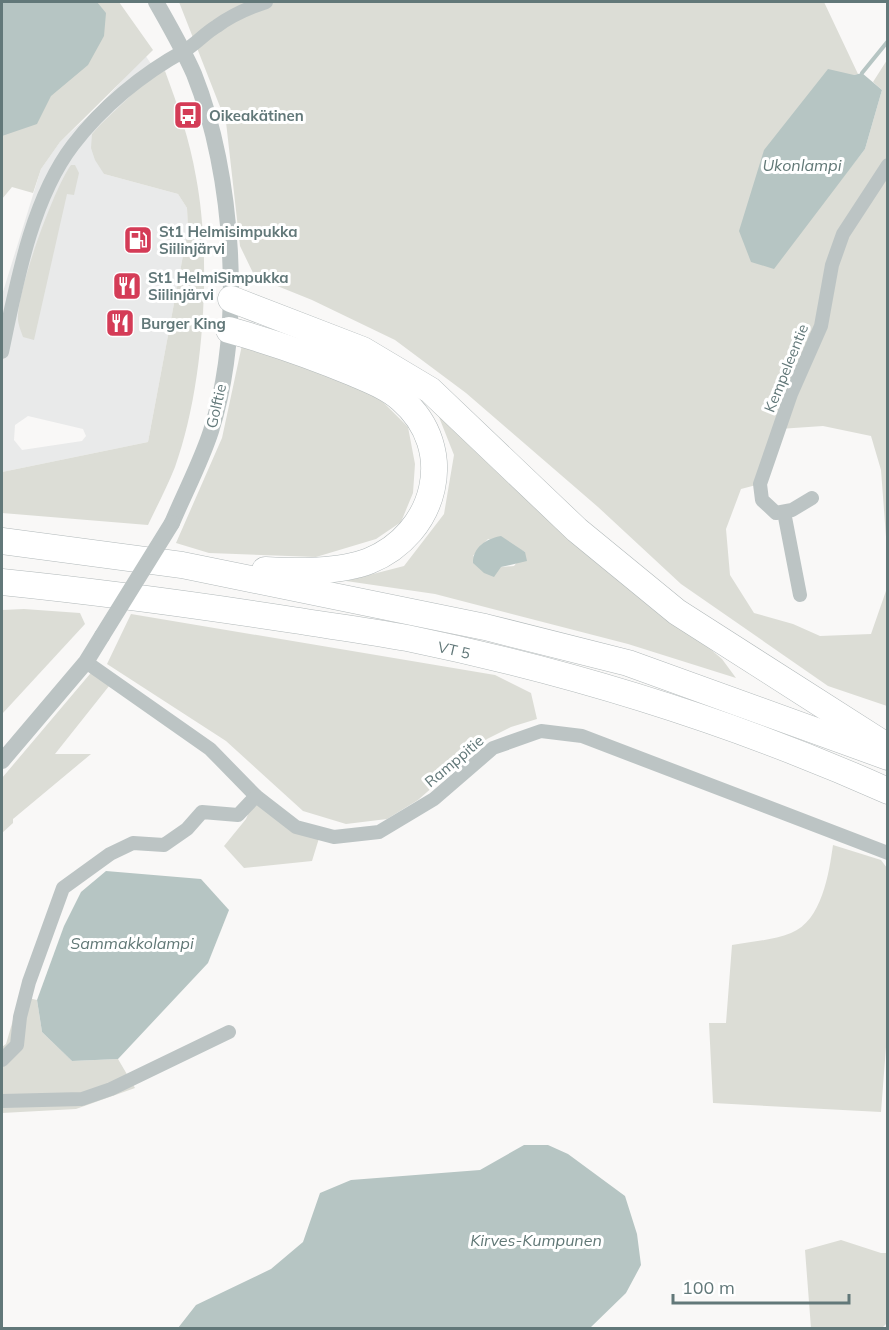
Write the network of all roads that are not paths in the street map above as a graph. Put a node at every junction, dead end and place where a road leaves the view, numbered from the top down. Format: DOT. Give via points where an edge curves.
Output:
graph roads {
  1 [pos="156,2"];
  2 [pos="266,2"];
  3 [pos="183,51"];
  4 [pos="888,165"];
  5 [pos="231,299"];
  6 [pos="229,330"];
  7 [pos="2,352"];
  8 [pos="812,498"];
  9 [pos="784,512"];
  10 [pos="2,541"];
  11 [pos="182,565"];
  12 [pos="2,582"];
  13 [pos="2,588"];
  14 [pos="57,588"];
  15 [pos="800,594"];
  16 [pos="86,662"];
  17 [pos="888,746"];
  18 [pos="888,757"];
  19 [pos="2,761"];
  20 [pos="888,791"];
  21 [pos="256,796"];
  22 [pos="888,853"];
  23 [pos="229,1032"];
  24 [pos="2,1060"];
  25 [pos="2,1101"];
  1 -- 3 [label="street, Golftie"];
  2 -- 3 [label="street" via="239,12"];
  3 -- 5 [label="street, Golftie" via="215,140 226,204"];
  3 -- 7 [label="street" via="127,90 72,146 32,231"];
  4 -- 9 [label="street, Kempeleentie" via="843,234 832,265 821,326 791,394 760,484 762,500 776,513"];
  5 -- 6 [label="street, Golftie"];
  5 -- 17 [label="highway" via="363,350 430,390 578,530 677,612"];
  6 -- 11 [label="highway" via="298,350 377,383 402,399 421,424 435,457 432,491 422,518 404,539 367,561 286,571"];
  6 -- 16 [label="street, Golftie, bridge" via="212,430 172,522"];
  8 -- 9 [label="street"];
  9 -- 15 [label="street"];
  10 -- 11 [label="highway, VT 5"];
  11 -- 18 [label="highway, VT 5" via="485,627 628,663"];
  12 -- 14 [label="highway, VT 5"];
  13 -- 14 [label="highway"];
  14 -- 20 [label="highway, VT 5" via="406,638 543,670 679,709 810,756"];
  16 -- 19 [label="street, Golftie"];
  16 -- 21 [label="street, Ramppitie" via="210,748"];
  21 -- 22 [label="street, Ramppitie" via="296,827 320,835 378,832 434,799 493,748 541,731 582,736"];
  21 -- 24 [label="street" via="238,815 202,812 187,829 164,845 133,843 110,854 63,888 29,982 17,1045"];
  23 -- 25 [label="street" via="82,1099"];
}
